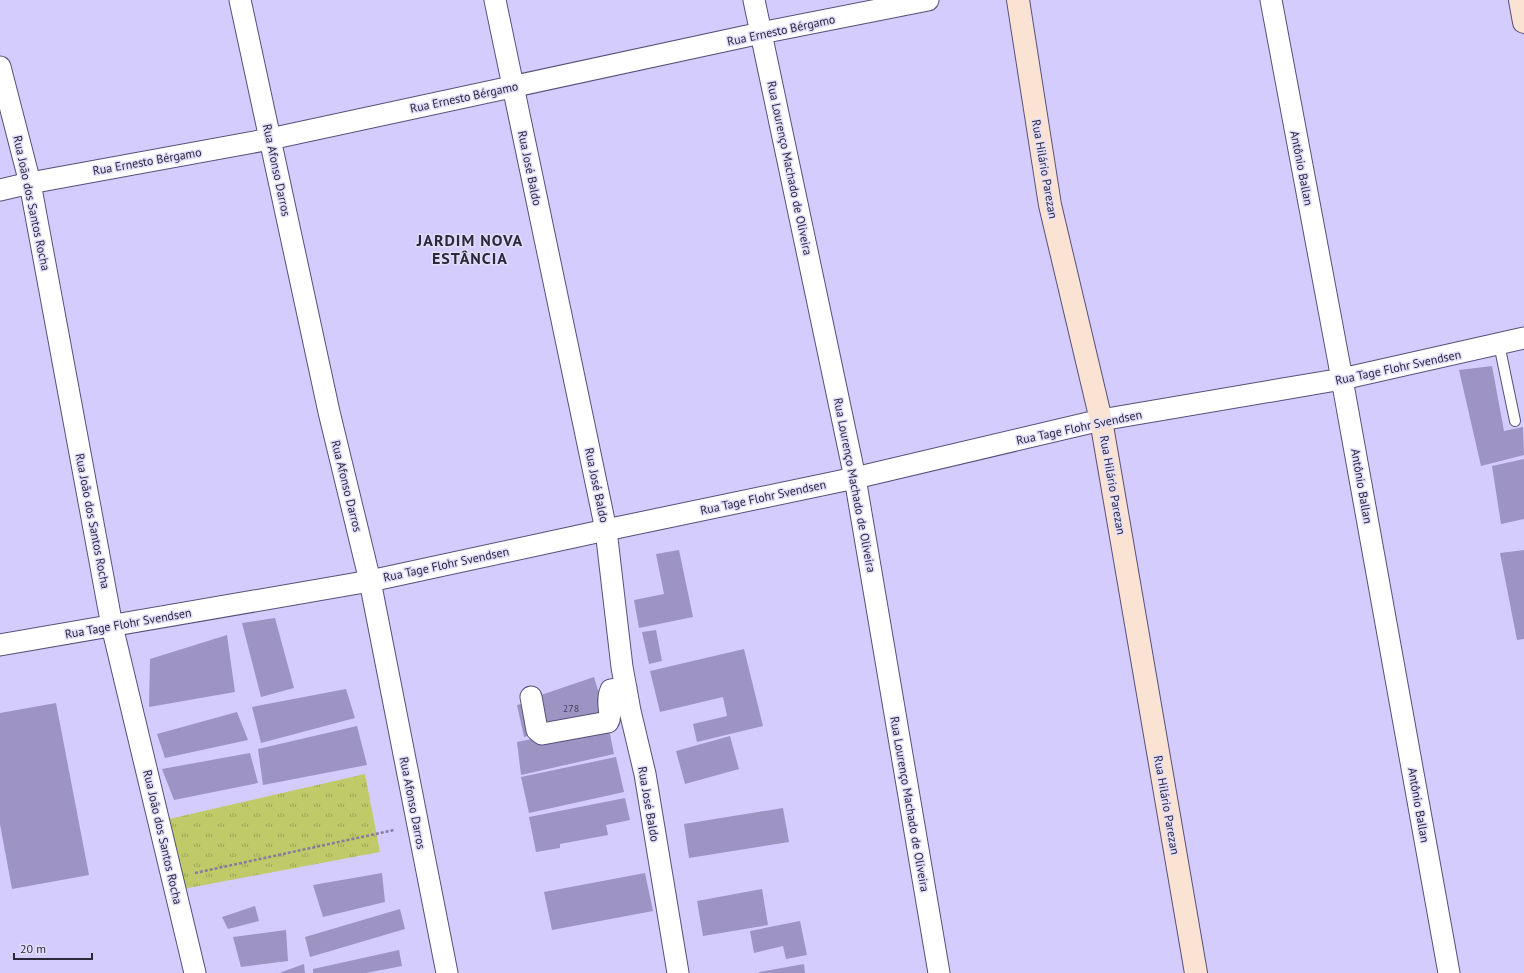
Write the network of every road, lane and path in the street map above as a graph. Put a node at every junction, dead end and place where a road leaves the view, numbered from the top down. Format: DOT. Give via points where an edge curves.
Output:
graph roads {
  1 [pos="240,0"];
  2 [pos="495,0"];
  3 [pos="754,0"];
  4 [pos="928,0"];
  5 [pos="1018,0"];
  6 [pos="1271,0"];
  7 [pos="1520,0"];
  8 [pos="1524,22"];
  9 [pos="761,33"];
  10 [pos="0,67"];
  11 [pos="513,86"];
  12 [pos="270,139"];
  13 [pos="30,183"];
  14 [pos="0,190"];
  15 [pos="1524,338"];
  16 [pos="1499,344"];
  17 [pos="1342,380"];
  18 [pos="1101,420"];
  19 [pos="1515,421"];
  20 [pos="855,478"];
  21 [pos="606,530"];
  22 [pos="370,581"];
  23 [pos="112,626"];
  24 [pos="0,645"];
  25 [pos="626,688"];
  26 [pos="531,697"];
  27 [pos="418,825"];
  28 [pos="172,878"];
  29 [pos="195,973"];
  30 [pos="447,973"];
  31 [pos="678,973"];
  32 [pos="939,973"];
  33 [pos="1196,973"];
  34 [pos="1449,973"];
  1 -- 12 [label="street, Rua Afonso Darros"];
  2 -- 11 [label="street, Rua José Baldo"];
  3 -- 9 [label="street, Rua Lourenço Machado de Oliveira"];
  4 -- 9 [label="street, Rua Ernesto Bérgamo"];
  5 -- 18 [label="street, Rua Hilário Parezan" via="1050,205"];
  6 -- 17 [label="street, Antônio Ballan"];
  7 -- 8 [label="street"];
  9 -- 11 [label="street, Rua Ernesto Bérgamo"];
  9 -- 20 [label="street, Rua Lourenço Machado de Oliveira"];
  10 -- 13 [label="street, Rua João dos Santos Rocha"];
  11 -- 12 [label="street, Rua Ernesto Bérgamo"];
  11 -- 21 [label="street, Rua José Baldo"];
  12 -- 13 [label="street, Rua Ernesto Bérgamo"];
  12 -- 22 [label="street, Rua Afonso Darros" via="329,412"];
  13 -- 14 [label="street, Rua Ernesto Bérgamo"];
  13 -- 23 [label="street, Rua João dos Santos Rocha"];
  15 -- 16 [label="street, Rua Tage Flohr Svendsen"];
  16 -- 17 [label="street, Rua Tage Flohr Svendsen"];
  16 -- 19 [label="lane"];
  17 -- 18 [label="street, Rua Tage Flohr Svendsen"];
  17 -- 34 [label="street, Antônio Ballan"];
  18 -- 20 [label="street, Rua Tage Flohr Svendsen"];
  18 -- 33 [label="street, Rua Hilário Parezan"];
  20 -- 21 [label="street, Rua Tage Flohr Svendsen"];
  20 -- 32 [label="street, Rua Lourenço Machado de Oliveira"];
  21 -- 22 [label="street, Rua Tage Flohr Svendsen"];
  21 -- 25 [label="street, Rua José Baldo"];
  22 -- 23 [label="street, Rua Tage Flohr Svendsen"];
  22 -- 27 [label="street, Rua Afonso Darros"];
  23 -- 24 [label="street, Rua Tage Flohr Svendsen"];
  23 -- 28 [label="street, Rua João dos Santos Rocha"];
  25 -- 26 [label="street" via="611,690 608,696 608,722 542,734 537,730"];
  25 -- 31 [label="street, Rua José Baldo" via="645,774"];
  27 -- 28 [label="path"];
  27 -- 30 [label="street, Rua Afonso Darros"];
  28 -- 29 [label="street, Rua João dos Santos Rocha"];
}
